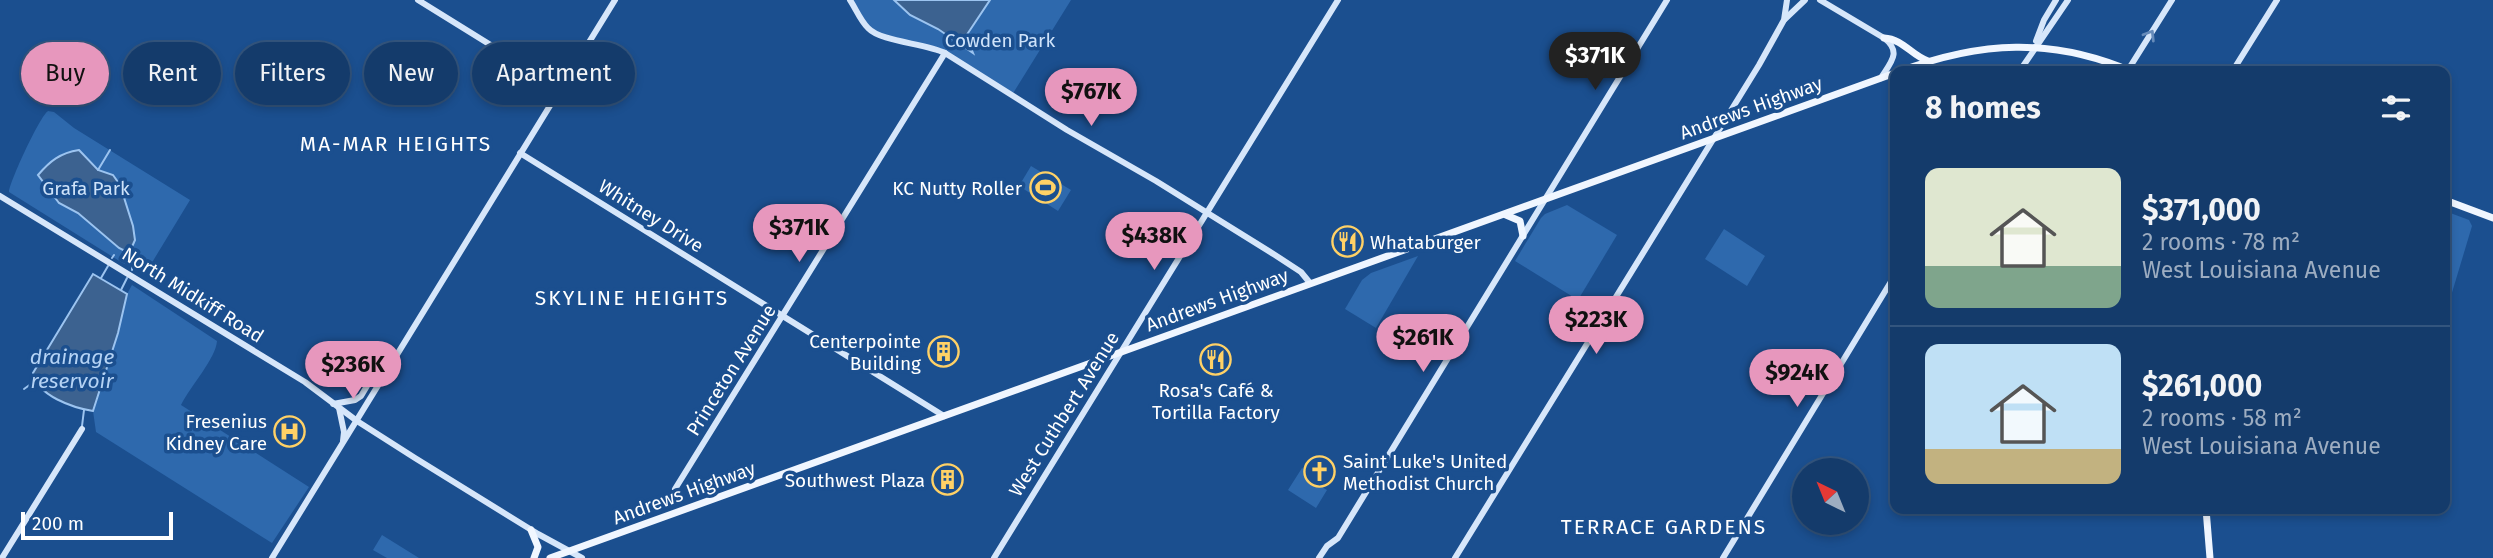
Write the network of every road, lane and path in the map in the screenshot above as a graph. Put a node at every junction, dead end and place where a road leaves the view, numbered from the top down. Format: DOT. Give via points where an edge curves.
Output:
graph roads {
  1 [pos="418,0"];
  2 [pos="615,0"];
  3 [pos="850,0"];
  4 [pos="1338,0"];
  5 [pos="1667,0"];
  6 [pos="1787,0"];
  7 [pos="1805,0"];
  8 [pos="1815,0"];
  9 [pos="2056,0"];
  10 [pos="2068,0"];
  11 [pos="2172,0"];
  12 [pos="2277,0"];
  13 [pos="1822,1"];
  14 [pos="1784,20"];
  15 [pos="1884,38"];
  16 [pos="486,42"];
  17 [pos="589,42"];
  18 [pos="2035,46"];
  19 [pos="946,53"];
  20 [pos="1929,61"];
  21 [pos="1914,66"];
  22 [pos="2023,66"];
  23 [pos="2117,66"];
  24 [pos="2134,66"];
  25 [pos="2236,66"];
  26 [pos="1890,75"];
  27 [pos="1881,78"];
  28 [pos="550,105"];
  29 [pos="1713,139"];
  30 [pos="520,153"];
  31 [pos="0,195"];
  32 [pos="1545,199"];
  33 [pos="2450,202"];
  34 [pos="1207,212"];
  35 [pos="1505,214"];
  36 [pos="2493,218"];
  37 [pos="1523,236"];
  38 [pos="1310,283"];
  39 [pos="1890,283"];
  40 [pos="782,316"];
  41 [pos="1121,352"];
  42 [pos="398,353"];
  43 [pos="336,406"];
  44 [pos="944,416"];
  45 [pos="357,421"];
  46 [pos="82,429"];
  47 [pos="342,445"];
  48 [pos="675,489"];
  49 [pos="2206,514"];
  50 [pos="531,530"];
  51 [pos="570,551"];
  52 [pos="2,558"];
  53 [pos="272,558"];
  54 [pos="534,558"];
  55 [pos="550,558"];
  56 [pos="582,558"];
  57 [pos="993,558"];
  58 [pos="1319,558"];
  59 [pos="1455,558"];
  60 [pos="1723,558"];
  61 [pos="2210,558"];
  1 -- 16 [label="street"];
  2 -- 17 [label="street"];
  3 -- 19 [label="street" via="873,33"];
  4 -- 34 [label="street, West Cuthbert Avenue"];
  5 -- 32 [label="street"];
  6 -- 14 [label="street"];
  7 -- 14 [label="street"];
  8 -- 13 [label="street"];
  9 -- 18 [label="street"];
  10 -- 18 [label="street"];
  24 -- 11 [label="street, one-way"];
  12 -- 25 [label="street"];
  13 -- 15 [label="street"];
  14 -- 29 [label="street"];
  15 -- 20 [label="main road" via="1895,38"];
  15 -- 27 [label="street" via="1895,52"];
  18 -- 20 [label="main road, Andrews Highway" via="1985,49"];
  18 -- 22 [label="street"];
  18 -- 23 [label="main road, Andrews Highway" via="2079,52"];
  19 -- 34 [label="street"];
  19 -- 40 [label="street, Princeton Avenue"];
  20 -- 21 [label="main road, Andrews Highway"];
  26 -- 27 [label="main road, Andrews Highway"];
  27 -- 29 [label="main road, Andrews Highway"];
  28 -- 30 [label="street"];
  29 -- 32 [label="main road, Andrews Highway"];
  29 -- 59 [label="street"];
  30 -- 40 [label="street, Whitney Drive"];
  30 -- 42 [label="street"];
  31 -- 43 [label="street, North Midkiff Road"];
  32 -- 35 [label="main road, Andrews Highway"];
  32 -- 37 [label="street"];
  33 -- 36 [label="main road"];
  34 -- 38 [label="street" via="1293,266"];
  34 -- 41 [label="street, West Cuthbert Avenue"];
  35 -- 37 [label="main road" via="1520,221"];
  35 -- 38 [label="main road, Andrews Highway"];
  37 -- 58 [label="street" via="1338,538"];
  38 -- 41 [label="main road, Andrews Highway"];
  39 -- 60 [label="street"];
  40 -- 44 [label="street, Whitney Drive"];
  40 -- 48 [label="street, Princeton Avenue"];
  41 -- 44 [label="main road, Andrews Highway"];
  41 -- 57 [label="street, West Cuthbert Avenue"];
  42 -- 43 [label="street" via="376,371 361,396"];
  42 -- 45 [label="street"];
  43 -- 45 [label="street, North Midkiff Road"];
  43 -- 47 [label="street" via="344,432"];
  44 -- 51 [label="main road, Andrews Highway"];
  45 -- 47 [label="street"];
  45 -- 50 [label="street, North Midkiff Road"];
  46 -- 52 [label="street"];
  47 -- 53 [label="street"];
  49 -- 61 [label="main road"];
  50 -- 51 [label="street, North Midkiff Road"];
  50 -- 54 [label="main road" via="538,547"];
  51 -- 55 [label="main road, Andrews Highway"];
  51 -- 56 [label="street, North Midkiff Road"];
}
